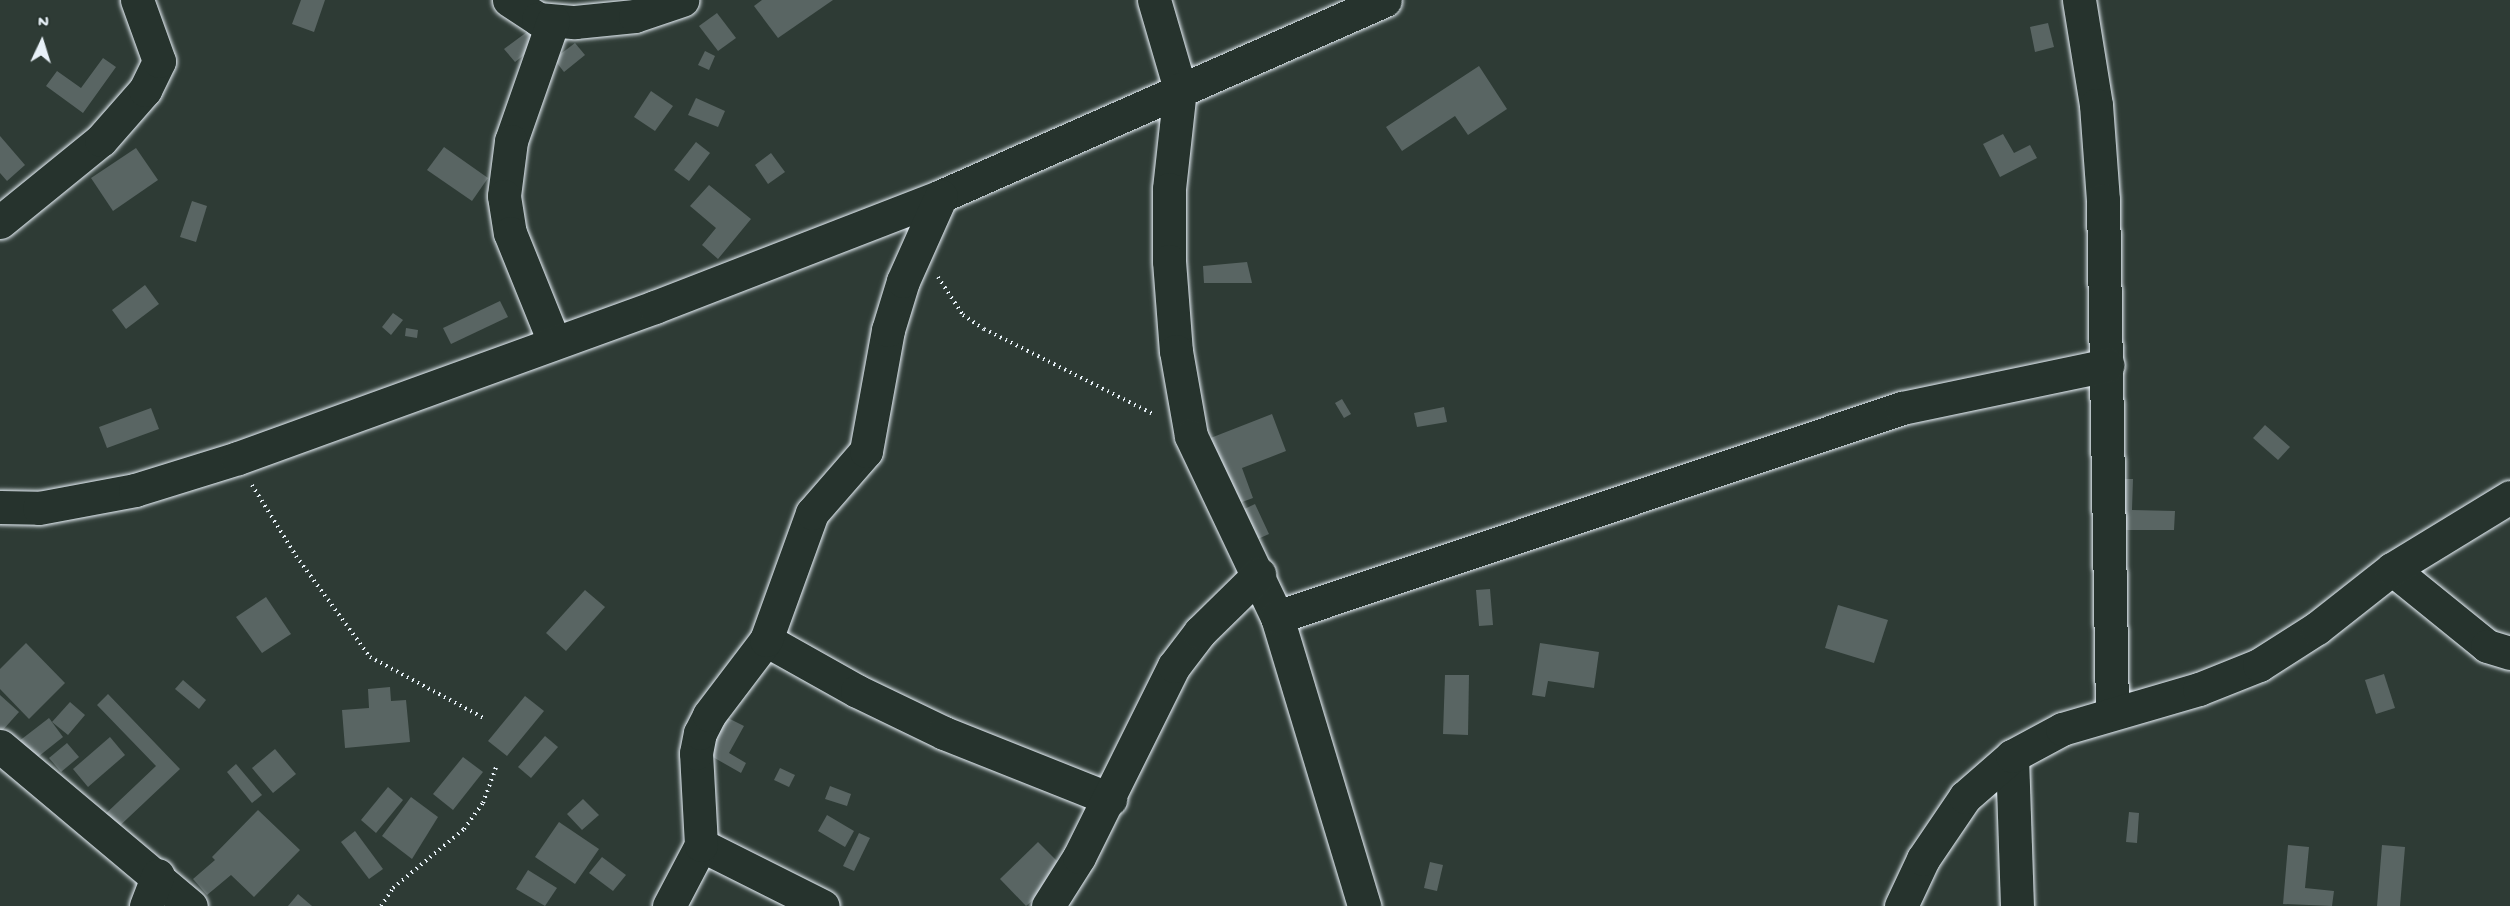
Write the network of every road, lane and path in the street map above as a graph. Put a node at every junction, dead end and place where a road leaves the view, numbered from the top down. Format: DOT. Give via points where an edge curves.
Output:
graph roads {
  1 [pos="137,0"];
  2 [pos="509,0"];
  3 [pos="682,0"];
  4 [pos="1154,0"];
  5 [pos="1385,0"];
  6 [pos="2079,0"];
  7 [pos="553,21"];
  8 [pos="1180,89"];
  9 [pos="941,196"];
  10 [pos="0,222"];
  11 [pos="919,242"];
  12 [pos="554,342"];
  13 [pos="2108,365"];
  14 [pos="1191,436"];
  15 [pos="238,458"];
  16 [pos="2510,496"];
  17 [pos="0,507"];
  18 [pos="2392,569"];
  19 [pos="1259,574"];
  20 [pos="1277,617"];
  21 [pos="766,640"];
  22 [pos="2510,653"];
  23 [pos="2112,712"];
  24 [pos="484,718"];
  25 [pos="0,746"];
  26 [pos="2012,756"];
  27 [pos="496,767"];
  28 [pos="1110,798"];
  29 [pos="701,845"];
  30 [pos="158,875"];
  31 [pos="146,906"];
  32 [pos="191,906"];
  33 [pos="381,906"];
  34 [pos="669,906"];
  35 [pos="823,906"];
  36 [pos="1048,906"];
  37 [pos="1364,906"];
  38 [pos="1901,906"];
  39 [pos="2017,906"];
  1 -- 10 [label="street" via="159,61 145,90 101,140"];
  2 -- 7 [label="street" via="525,13"];
  3 -- 7 [label="street" via="606,21"];
  4 -- 8 [label="street"];
  5 -- 8 [label="street"];
  6 -- 13 [label="street" via="2096,105"];
  7 -- 12 [label="street" via="511,141 504,196 510,233"];
  8 -- 9 [label="street"];
  8 -- 14 [label="street" via="1169,189 1169,261 1176,351"];
  9 -- 11 [label="street"];
  9 -- 12 [label="street"];
  11 -- 14 [label="path" via="963,315"];
  11 -- 21 [label="street" via="888,330 866,451 812,513"];
  12 -- 15 [label="street"];
  13 -- 20 [label="street" via="1902,408"];
  13 -- 23 [label="street"];
  14 -- 19 [label="street"];
  15 -- 17 [label="street" via="135,490 39,508"];
  15 -- 24 [label="path" via="259,501 370,657"];
  16 -- 18 [label="street"];
  18 -- 22 [label="street" via="2487,646"];
  18 -- 23 [label="street" via="2317,628 2259,665 2199,689"];
  19 -- 20 [label="street"];
  19 -- 28 [label="street" via="1200,632 1174,666"];
  20 -- 37 [label="street"];
  21 -- 28 [label="street" via="857,691 944,733"];
  21 -- 29 [label="street" via="709,715 697,742"];
  23 -- 26 [label="street" via="2062,729"];
  25 -- 30 [label="street"];
  26 -- 38 [label="street" via="1965,797 1923,860"];
  26 -- 39 [label="street"];
  27 -- 33 [label="path" via="483,803 464,829 393,888"];
  28 -- 36 [label="street"];
  29 -- 34 [label="street"];
  29 -- 35 [label="street"];
  30 -- 31 [label="street"];
  30 -- 32 [label="street"];
}
